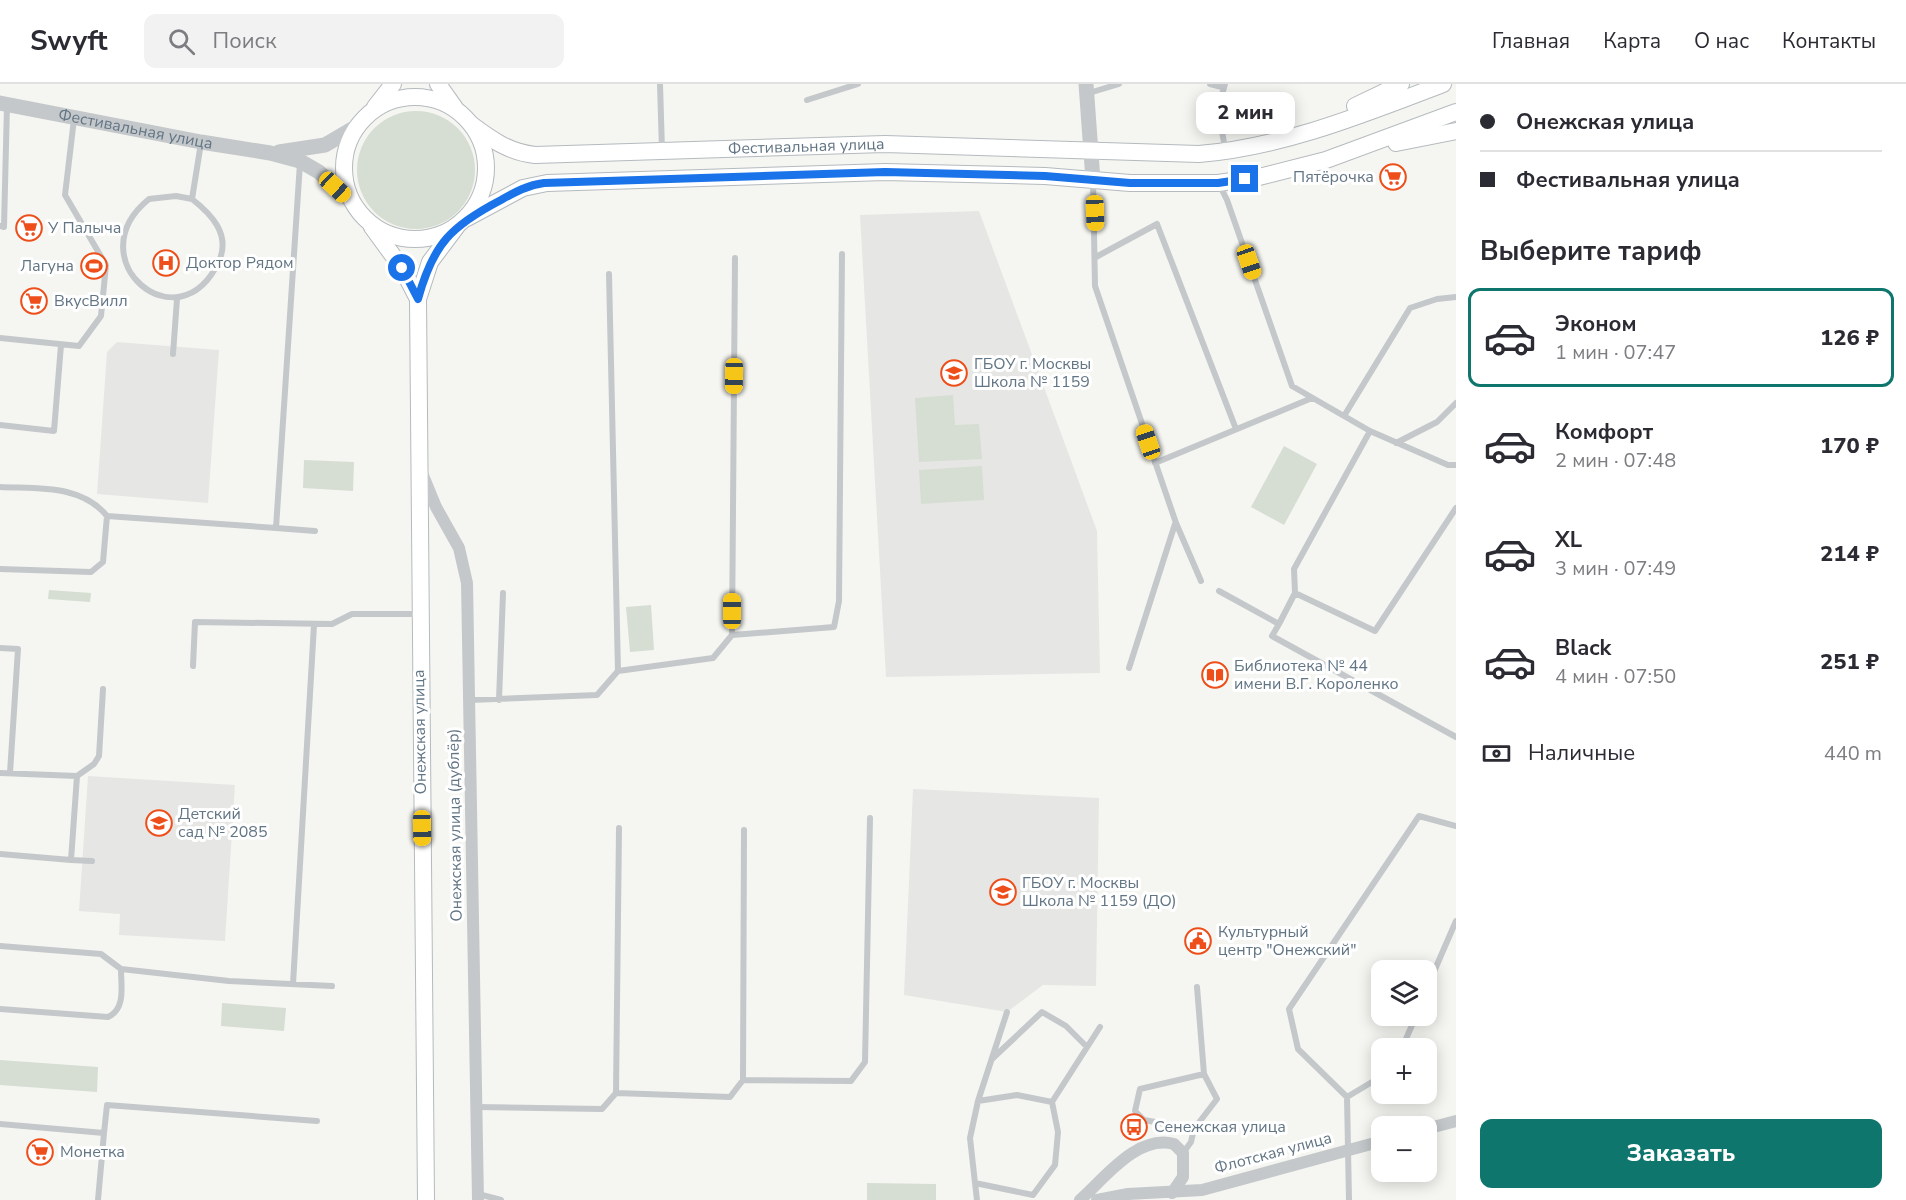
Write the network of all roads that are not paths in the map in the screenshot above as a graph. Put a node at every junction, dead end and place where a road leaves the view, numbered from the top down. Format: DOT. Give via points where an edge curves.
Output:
graph roads {
  1 [pos="393,84"];
  2 [pos="438,84"];
  3 [pos="660,84"];
  4 [pos="858,84"];
  5 [pos="1119,84"];
  6 [pos="1210,84"];
  7 [pos="1401,84"];
  8 [pos="1443,84"];
  9 [pos="1223,86"];
  10 [pos="1087,88"];
  11 [pos="807,100"];
  12 [pos="3,104"];
  13 [pos="458,111"];
  14 [pos="1456,112"];
  15 [pos="74,119"];
  16 [pos="365,119"];
  17 [pos="472,125"];
  18 [pos="1456,131"];
  19 [pos="1277,141"];
  20 [pos="201,142"];
  21 [pos="1090,149"];
  22 [pos="662,151"];
  23 [pos="1351,151"];
  24 [pos="1226,152"];
  25 [pos="270,153"];
  26 [pos="2,161"];
  27 [pos="300,161"];
  28 [pos="1093,180"];
  29 [pos="1218,183"];
  30 [pos="192,199"];
  31 [pos="353,203"];
  32 [pos="368,222"];
  33 [pos="462,222"];
  34 [pos="0,226"];
  35 [pos="842,254"];
  36 [pos="1096,257"];
  37 [pos="735,258"];
  38 [pos="609,274"];
  39 [pos="1456,297"];
  40 [pos="177,299"];
  41 [pos="418,299"];
  42 [pos="0,338"];
  43 [pos="61,345"];
  44 [pos="173,354"];
  45 [pos="1312,398"];
  46 [pos="1456,403"];
  47 [pos="1344,416"];
  48 [pos="0,425"];
  49 [pos="1236,429"];
  50 [pos="1370,431"];
  51 [pos="1396,442"];
  52 [pos="417,461"];
  53 [pos="1155,463"];
  54 [pos="1456,465"];
  55 [pos="0,487"];
  56 [pos="1456,507"];
  57 [pos="107,516"];
  58 [pos="1176,523"];
  59 [pos="276,528"];
  60 [pos="315,531"];
  61 [pos="0,569"];
  62 [pos="1201,581"];
  63 [pos="1219,591"];
  64 [pos="503,593"];
  65 [pos="1295,593"];
  66 [pos="419,614"];
  67 [pos="1279,624"];
  68 [pos="314,625"];
  69 [pos="732,635"];
  70 [pos="0,648"];
  71 [pos="193,666"];
  72 [pos="1129,668"];
  73 [pos="618,671"];
  74 [pos="104,689"];
  75 [pos="469,700"];
  76 [pos="499,700"];
  77 [pos="1456,736"];
  78 [pos="0,773"];
  79 [pos="9,773"];
  80 [pos="77,776"];
  81 [pos="870,818"];
  82 [pos="1456,826"];
  83 [pos="619,828"];
  84 [pos="744,830"];
  85 [pos="0,854"];
  86 [pos="71,860"];
  87 [pos="92,861"];
  88 [pos="1456,921"];
  89 [pos="0,946"];
  90 [pos="1437,965"];
  91 [pos="121,969"];
  92 [pos="293,984"];
  93 [pos="332,986"];
  94 [pos="1197,987"];
  95 [pos="0,1009"];
  96 [pos="1007,1012"];
  97 [pos="1100,1027"];
  98 [pos="1087,1047"];
  99 [pos="991,1059"];
  100 [pos="1204,1074"];
  101 [pos="743,1080"];
  102 [pos="1371,1083"];
  103 [pos="616,1093"];
  104 [pos="1347,1097"];
  105 [pos="978,1101"];
  106 [pos="1052,1102"];
  107 [pos="475,1107"];
  108 [pos="317,1121"];
  109 [pos="1456,1121"];
  110 [pos="0,1124"];
  111 [pos="1437,1126"];
  112 [pos="1194,1129"];
  113 [pos="104,1133"];
  114 [pos="1371,1144"];
  115 [pos="1347,1150"];
  116 [pos="1183,1153"];
  117 [pos="975,1183"];
  118 [pos="478,1197"];
  119 [pos="1173,1197"];
  120 [pos="98,1200"];
  121 [pos="426,1200"];
  122 [pos="501,1200"];
  123 [pos="977,1200"];
  124 [pos="1080,1200"];
  125 [pos="1097,1200"];
  126 [pos="1349,1200"];
  1 -- 16 [label="main road"];
  2 -- 13 [label="main road"];
  3 -- 22 [label="lane"];
  4 -- 11 [label="lane"];
  5 -- 10 [label="lane"];
  6 -- 9 [label="lane"];
  7 -- 19 [label="main road"];
  8 -- 19 [label="main road"];
  9 -- 24 [label="lane" via="1218,109"];
  10 -- 21 [label="street"];
  12 -- 15 [label="street, Фестивальная улица"];
  12 -- 26 [label="lane"];
  13 -- 16 [label="main road" via="424,98 388,103"];
  13 -- 17 [label="main road"];
  14 -- 23 [label="main road"];
  15 -- 20 [label="street, Фестивальная улица"];
  15 -- 43 [label="lane" via="65,195 106,265 101,316 79,346"];
  16 -- 25 [label="street, Фестивальная улица" via="325,145"];
  16 -- 31 [label="main road" via="347,149 344,162"];
  17 -- 22 [label="main road, Фестивальная улица" via="517,153"];
  17 -- 33 [label="main road" via="481,140 486,169 483,189"];
  18 -- 23 [label="main road"];
  19 -- 24 [label="main road, Фестивальная улица"];
  20 -- 25 [label="street, Фестивальная улица"];
  20 -- 30 [label="lane"];
  21 -- 22 [label="main road, Фестивальная улица" via="885,144"];
  21 -- 24 [label="main road, Фестивальная улица"];
  21 -- 28 [label="street"];
  23 -- 29 [label="main road, Фестивальная улица" via="1258,177"];
  25 -- 27 [label="street, Фестивальная улица"];
  26 -- 34 [label="lane" via="4,227"];
  27 -- 31 [label="street, Фестивальная улица" via="319,172"];
  27 -- 59 [label="lane"];
  28 -- 29 [label="main road, Фестивальная улица"];
  28 -- 33 [label="main road, Фестивальная улица" via="885,172 544,183 523,188"];
  28 -- 36 [label="lane"];
  29 -- 45 [label="lane" via="1292,386"];
  30 -- 40 [label="lane" via="216,221 222,255 203,287"];
  30 -- 40 [label="lane" via="149,199 123,238 122,255 139,284 150,292"];
  31 -- 32 [label="main road"];
  32 -- 33 [label="main road" via="385,233 412,240 434,237"];
  32 -- 41 [label="main road, Онежская улица" via="402,268"];
  33 -- 41 [label="main road, Онежская улица" via="430,261"];
  35 -- 69 [label="lane" via="839,601 834,627"];
  36 -- 49 [label="lane" via="1157,225"];
  36 -- 53 [label="lane" via="1095,286"];
  37 -- 69 [label="lane"];
  38 -- 73 [label="lane"];
  39 -- 47 [label="lane" via="1410,308"];
  40 -- 44 [label="lane"];
  41 -- 52 [label="main road, Онежская улица"];
  42 -- 43 [label="lane"];
  43 -- 48 [label="lane" via="54,431"];
  45 -- 47 [label="lane"];
  45 -- 49 [label="lane"];
  46 -- 51 [label="lane" via="1437,422"];
  47 -- 50 [label="lane"];
  49 -- 53 [label="lane"];
  50 -- 51 [label="lane"];
  50 -- 65 [label="lane" via="1294,569"];
  51 -- 54 [label="lane"];
  52 -- 66 [label="main road, Онежская улица"];
  52 -- 75 [label="street, Онежская улица (дублёр)" via="459,548 467,583"];
  53 -- 58 [label="lane"];
  55 -- 57 [label="lane" via="71,492 89,500"];
  56 -- 65 [label="lane" via="1376,631"];
  57 -- 59 [label="lane"];
  57 -- 61 [label="lane" via="103,562 91,572"];
  58 -- 62 [label="lane"];
  58 -- 72 [label="lane"];
  59 -- 60 [label="lane"];
  63 -- 67 [label="lane"];
  64 -- 76 [label="lane"];
  65 -- 67 [label="lane"];
  66 -- 68 [label="lane" via="352,614 332,624"];
  66 -- 121 [label="main road, Онежская улица"];
  67 -- 77 [label="lane" via="1272,636"];
  68 -- 71 [label="lane" via="195,622"];
  68 -- 92 [label="lane"];
  69 -- 73 [label="lane" via="713,658"];
  70 -- 79 [label="lane" via="18,649"];
  73 -- 76 [label="lane" via="597,695"];
  74 -- 80 [label="lane" via="99,756"];
  75 -- 76 [label="lane"];
  75 -- 107 [label="street, Онежская улица (дублёр)"];
  78 -- 79 [label="lane"];
  79 -- 80 [label="lane"];
  80 -- 86 [label="lane"];
  81 -- 101 [label="lane" via="865,1062 850,1081"];
  82 -- 104 [label="lane" via="1419,816 1289,1009 1298,1049"];
  83 -- 103 [label="lane"];
  84 -- 101 [label="lane"];
  85 -- 86 [label="lane"];
  86 -- 87 [label="lane"];
  88 -- 90 [label="lane"];
  89 -- 91 [label="lane" via="101,954"];
  91 -- 92 [label="lane"];
  91 -- 95 [label="lane" via="120,1007 108,1017"];
  92 -- 93 [label="lane"];
  94 -- 100 [label="lane"];
  96 -- 99 [label="lane"];
  97 -- 98 [label="lane"];
  98 -- 99 [label="lane" via="1066,1026 1042,1012"];
  98 -- 106 [label="lane"];
  99 -- 105 [label="lane"];
  100 -- 112 [label="lane" via="1216,1099"];
  100 -- 112 [label="lane" via="1140,1089 1135,1112 1144,1120"];
  101 -- 103 [label="lane" via="730,1097"];
  102 -- 104 [label="lane"];
  103 -- 107 [label="lane" via="602,1109"];
  104 -- 115 [label="lane"];
  105 -- 106 [label="lane" via="1017,1095"];
  105 -- 117 [label="lane" via="970,1138"];
  106 -- 117 [label="lane" via="1058,1131 1055,1165 1033,1195"];
  107 -- 118 [label="street, Онежская улица (дублёр)"];
  108 -- 113 [label="lane" via="106,1105"];
  109 -- 111 [label="street"];
  110 -- 113 [label="lane"];
  112 -- 116 [label="lane"];
  113 -- 120 [label="lane"];
  114 -- 115 [label="street, Флотская улица"];
  115 -- 119 [label="street, Флотская улица"];
  115 -- 126 [label="lane"];
  116 -- 119 [label="street" via="1183,1177"];
  116 -- 124 [label="street" via="1167,1142 1146,1145"];
  117 -- 123 [label="lane"];
  118 -- 122 [label="lane"];
  119 -- 125 [label="street, Флотская улица" via="1128,1194"];
}
